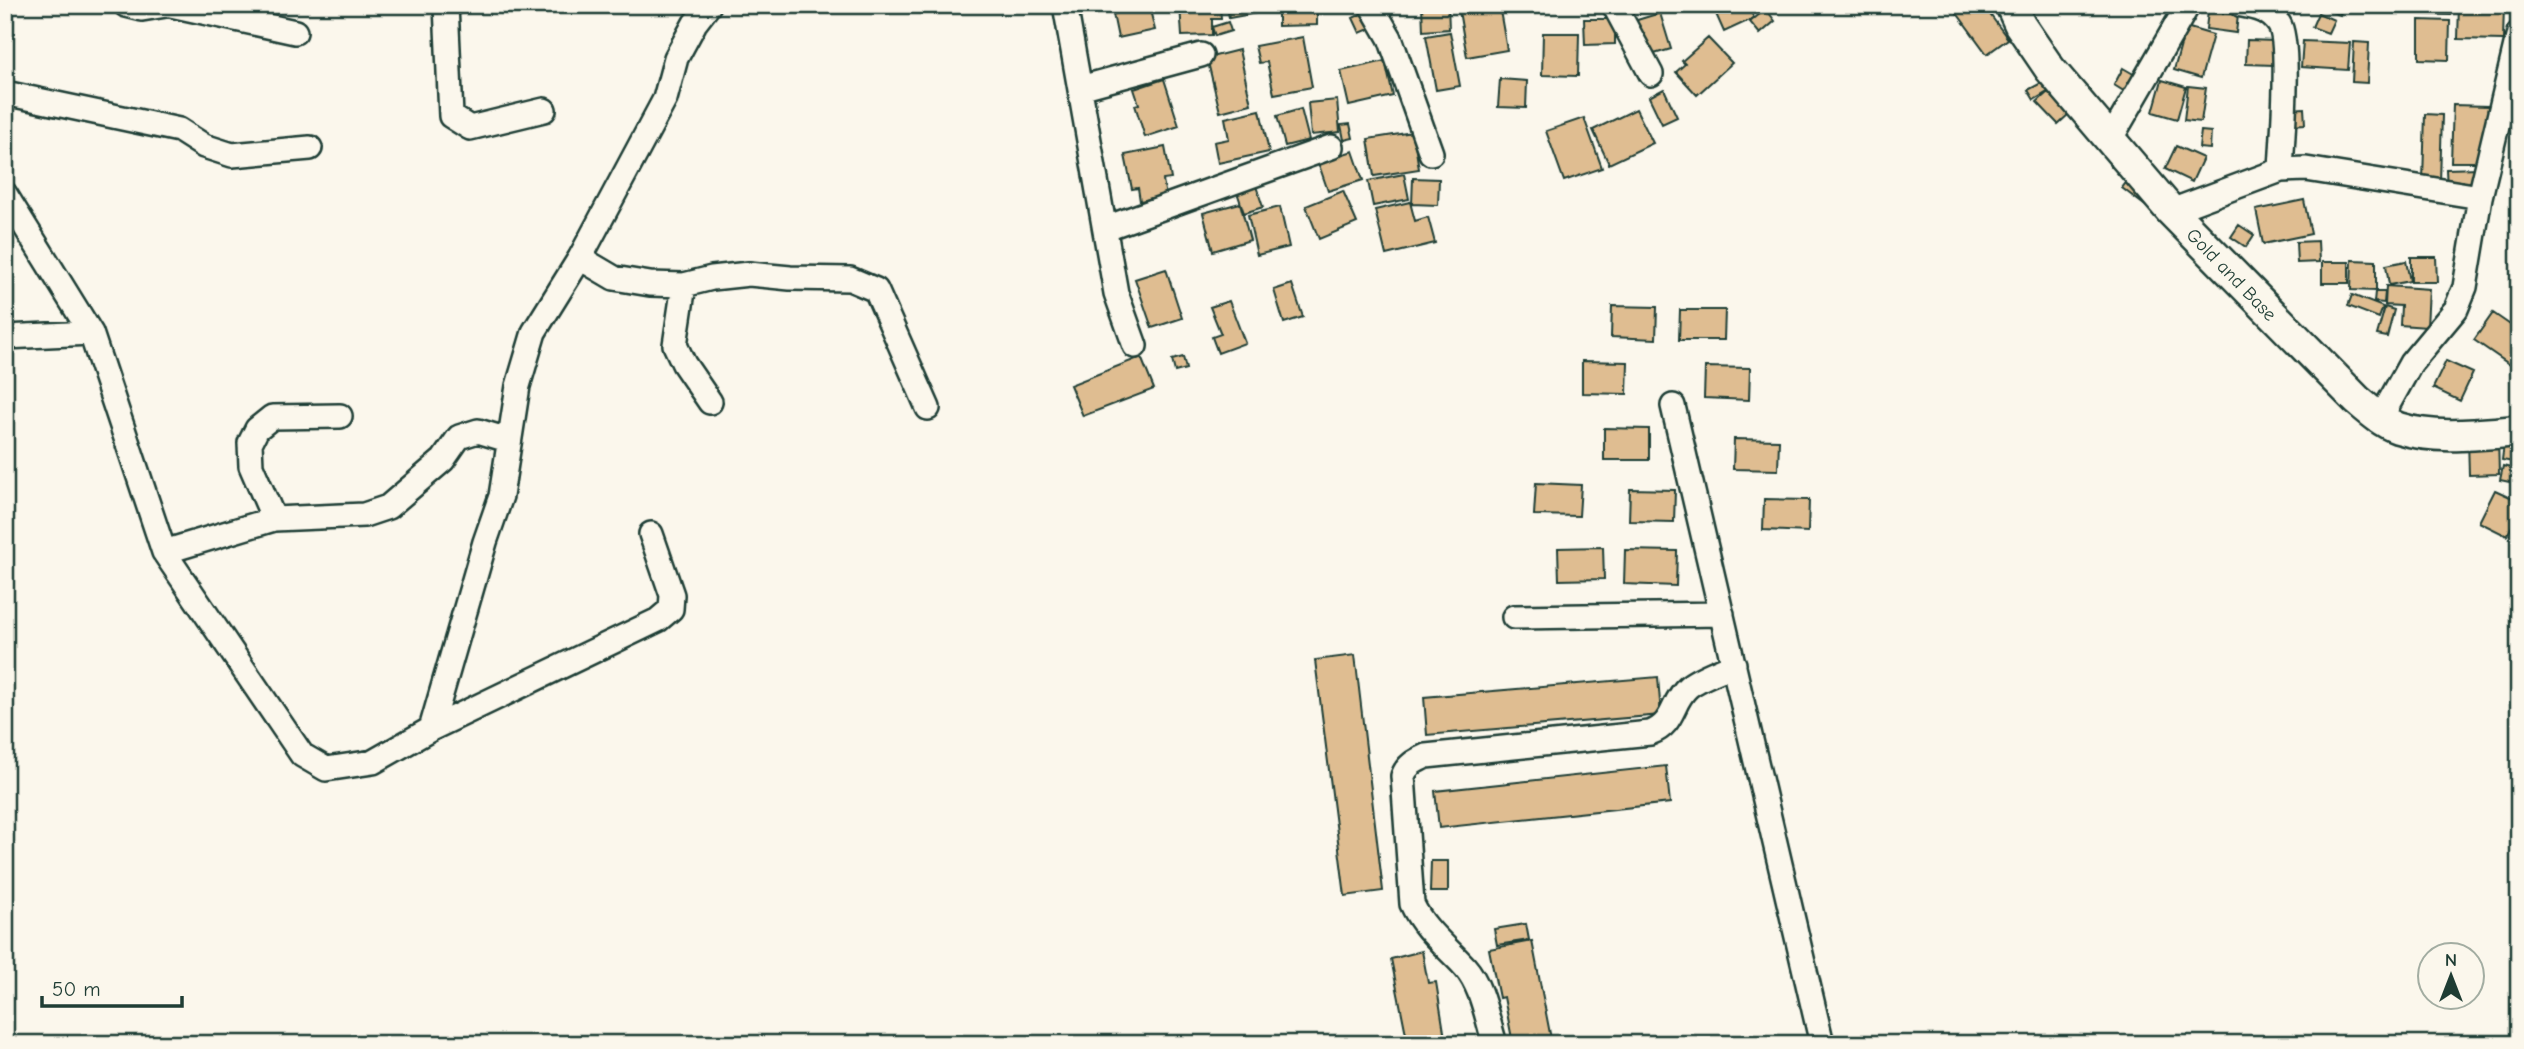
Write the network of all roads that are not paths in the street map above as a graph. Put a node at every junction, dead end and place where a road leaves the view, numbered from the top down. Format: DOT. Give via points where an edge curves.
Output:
graph roads {
  1 [pos="126,5"];
  2 [pos="169,5"];
  3 [pos="446,5"];
  4 [pos="709,5"];
  5 [pos="1065,5"];
  6 [pos="1371,5"];
  7 [pos="1614,5"];
  8 [pos="2011,5"];
  9 [pos="2188,5"];
  10 [pos="2242,5"];
  11 [pos="295,32"];
  12 [pos="2519,33"];
  13 [pos="1201,55"];
  14 [pos="1651,74"];
  15 [pos="1080,88"];
  16 [pos="5,93"];
  17 [pos="544,110"];
  18 [pos="2110,140"];
  19 [pos="1331,147"];
  20 [pos="310,148"];
  21 [pos="1431,153"];
  22 [pos="2281,170"];
  23 [pos="5,194"];
  24 [pos="2480,197"];
  25 [pos="2171,211"];
  26 [pos="1106,228"];
  27 [pos="580,258"];
  28 [pos="684,285"];
  29 [pos="91,333"];
  30 [pos="5,337"];
  31 [pos="1135,346"];
  32 [pos="710,402"];
  33 [pos="1673,405"];
  34 [pos="928,408"];
  35 [pos="341,416"];
  36 [pos="2380,419"];
  37 [pos="2519,431"];
  38 [pos="508,440"];
  39 [pos="274,519"];
  40 [pos="651,534"];
  41 [pos="164,552"];
  42 [pos="1722,614"];
  43 [pos="1514,617"];
  44 [pos="1734,664"];
  45 [pos="431,729"];
  46 [pos="1494,1044"];
  47 [pos="1822,1044"];
  1 -- 2 [label="street" via="142,9"];
  2 -- 11 [label="street"];
  3 -- 17 [label="street" via="451,116 470,128"];
  4 -- 27 [label="street" via="676,58 665,99"];
  5 -- 15 [label="street"];
  6 -- 21 [label="street" via="1390,38"];
  7 -- 14 [label="street"];
  8 -- 18 [label="main road, Gold and Base" via="2050,69"];
  9 -- 18 [label="street"];
  10 -- 22 [label="street" via="2265,9 2281,26"];
  12 -- 24 [label="street"];
  13 -- 15 [label="street"];
  15 -- 26 [label="street"];
  16 -- 20 [label="street" via="179,130 204,146 232,155"];
  18 -- 25 [label="main road, Gold and Base"];
  19 -- 26 [label="street"];
  22 -- 24 [label="street" via="2306,169"];
  22 -- 25 [label="street"];
  23 -- 29 [label="street"];
  24 -- 36 [label="street" via="2465,287 2456,309 2411,363"];
  25 -- 36 [label="main road, Gold and Base" via="2339,384"];
  26 -- 31 [label="street" via="1116,293"];
  27 -- 28 [label="street" via="614,278"];
  27 -- 38 [label="street" via="534,332"];
  28 -- 32 [label="street" via="676,345"];
  28 -- 34 [label="street" via="749,274 849,279 876,290"];
  29 -- 30 [label="street"];
  29 -- 41 [label="street"];
  33 -- 42 [label="street"];
  35 -- 39 [label="street" via="272,417 257,429 250,443 251,466"];
  36 -- 37 [label="main road, Gold and Base" via="2422,433"];
  38 -- 39 [label="street" via="478,430 460,437 443,460 388,507 364,515"];
  38 -- 45 [label="street" via="501,496"];
  39 -- 41 [label="street"];
  40 -- 45 [label="street" via="672,595 671,608 658,620"];
  41 -- 45 [label="street" via="302,755 326,769 373,762"];
  42 -- 43 [label="street"];
  42 -- 44 [label="street"];
  44 -- 46 [label="street" via="1689,686 1667,723 1650,733 1426,756 1405,770 1412,904 1419,919 1466,968"];
  44 -- 47 [label="street"];
}
